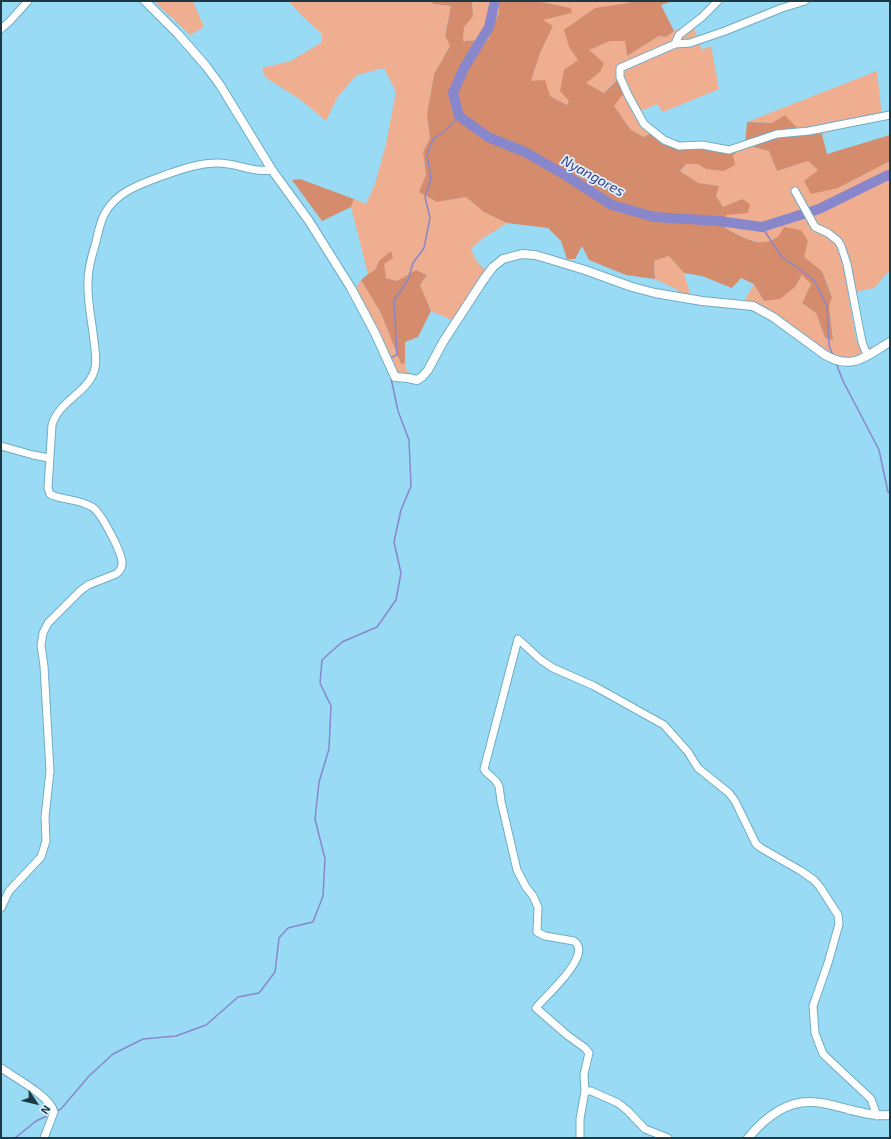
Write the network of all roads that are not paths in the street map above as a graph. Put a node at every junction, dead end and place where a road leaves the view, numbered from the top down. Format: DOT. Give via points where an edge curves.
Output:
graph roads {
  1 [pos="28,1"];
  2 [pos="145,1"];
  3 [pos="718,1"];
  4 [pos="804,1"];
  5 [pos="1,29"];
  6 [pos="675,44"];
  7 [pos="890,116"];
  8 [pos="272,170"];
  9 [pos="795,191"];
  10 [pos="890,342"];
  11 [pos="869,355"];
  12 [pos="1,446"];
  13 [pos="49,458"];
  14 [pos="1,908"];
  15 [pos="1,1068"];
  16 [pos="585,1091"];
  17 [pos="890,1114"];
  18 [pos="877,1116"];
  19 [pos="44,1138"];
  20 [pos="580,1138"];
  21 [pos="668,1138"];
  22 [pos="748,1138"];
  1 -- 5 [label="street"];
  2 -- 8 [label="street" via="206,66"];
  3 -- 6 [label="street" via="679,35"];
  4 -- 6 [label="street" via="690,43"];
  6 -- 7 [label="street" via="619,70 628,95 644,124 664,140 679,146 729,150 777,134 809,131"];
  8 -- 11 [label="street" via="309,221 351,288 394,377 417,380 422,377 493,267 503,260 522,254 549,259 654,293 753,306 773,317 825,355 843,363 854,362"];
  8 -- 13 [label="street" via="260,171 220,163 188,167 132,189 112,204 105,213 88,279 96,367 89,381 55,417"];
  9 -- 11 [label="street" via="815,227 828,233 841,246 847,264 862,342"];
  10 -- 11 [label="street"];
  12 -- 13 [label="street"];
  13 -- 14 [label="street" via="50,494 93,507 108,530 122,564 116,574 88,585 80,591 45,628 41,645 50,771 45,817 46,841 41,857 9,891"];
  15 -- 19 [label="street" via="51,1104 54,1112"];
  16 -- 18 [label="street" via="584,1074 589,1053 536,1008 568,974 579,948 574,941 537,932 538,907 517,870 499,786 484,769 518,639 553,668 594,686 664,725 688,752 698,768 729,793 756,844 814,880 838,915 839,924 813,1006 815,1033 823,1054 871,1099"];
  16 -- 20 [label="street" via="580,1119"];
  16 -- 21 [label="street" via="591,1091 618,1103 645,1129"];
  17 -- 18 [label="street"];
  18 -- 22 [label="street" via="811,1102 796,1103 764,1121"];
}
